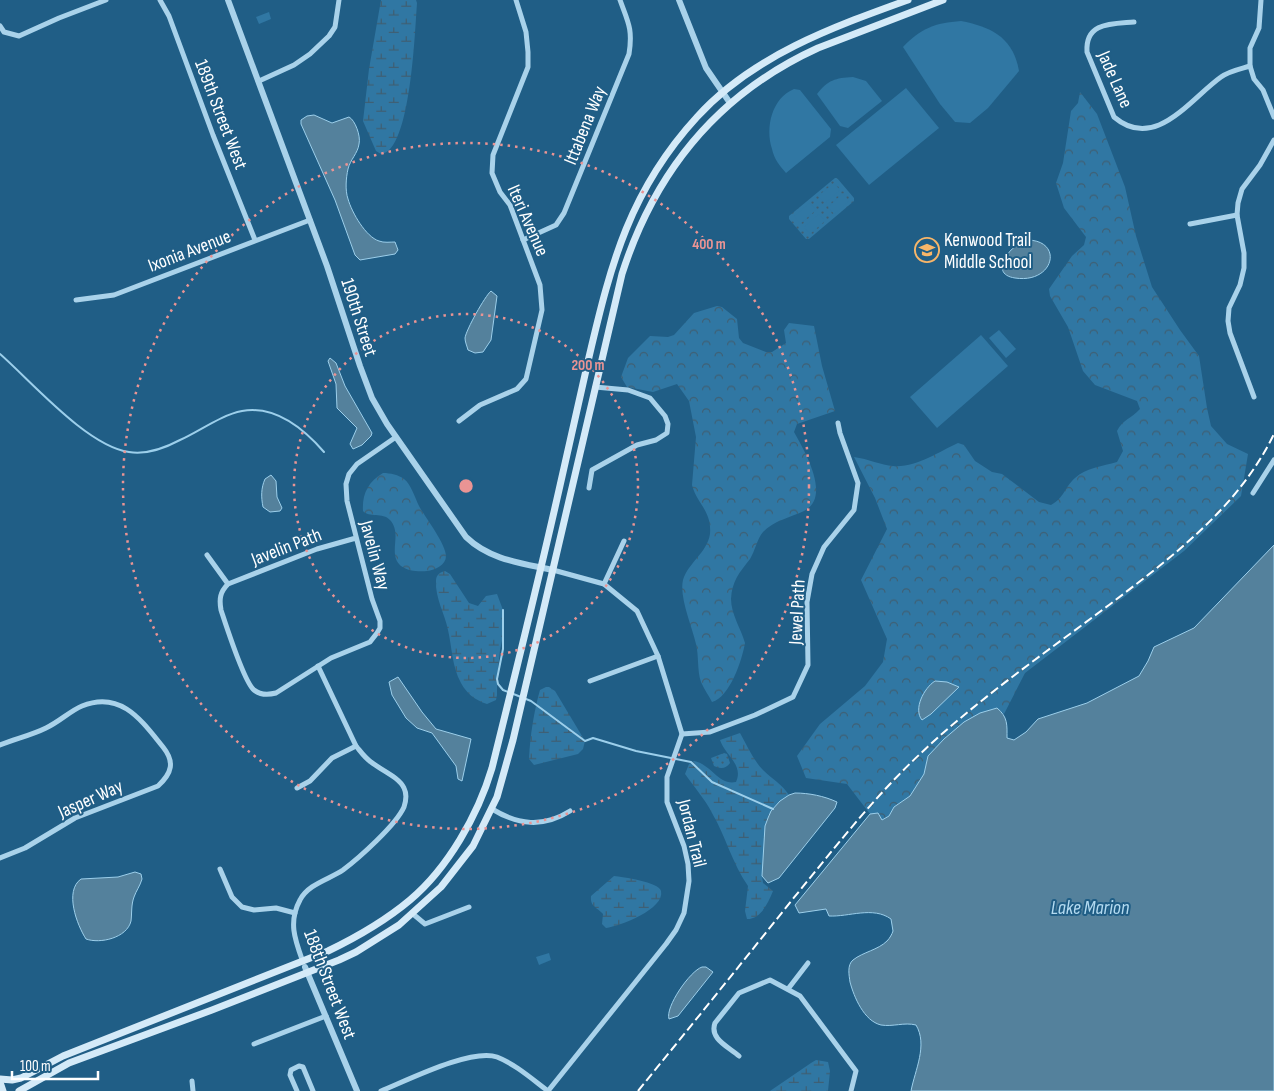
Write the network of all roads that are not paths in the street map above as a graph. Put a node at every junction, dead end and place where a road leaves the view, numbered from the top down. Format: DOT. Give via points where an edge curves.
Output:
graph roads {
  1 [pos="106,0"];
  2 [pos="160,0"];
  3 [pos="228,0"];
  4 [pos="339,0"];
  5 [pos="516,0"];
  6 [pos="620,0"];
  7 [pos="679,0"];
  8 [pos="908,0"];
  9 [pos="943,0"];
  10 [pos="1261,0"];
  11 [pos="1134,22"];
  12 [pos="0,26"];
  13 [pos="1250,66"];
  14 [pos="259,81"];
  15 [pos="722,93"];
  16 [pos="730,102"];
  17 [pos="1274,117"];
  18 [pos="1274,140"];
  19 [pos="1237,215"];
  20 [pos="310,220"];
  21 [pos="1190,224"];
  22 [pos="255,240"];
  23 [pos="523,240"];
  24 [pos="76,300"];
  25 [pos="595,388"];
  26 [pos="1254,398"];
  27 [pos="459,420"];
  28 [pos="838,423"];
  29 [pos="396,437"];
  30 [pos="1274,460"];
  31 [pos="589,488"];
  32 [pos="1253,493"];
  33 [pos="356,538"];
  34 [pos="624,541"];
  35 [pos="207,555"];
  36 [pos="541,567"];
  37 [pos="553,570"];
  38 [pos="228,584"];
  39 [pos="604,584"];
  40 [pos="658,656"];
  41 [pos="318,666"];
  42 [pos="590,681"];
  43 [pos="682,734"];
  44 [pos="0,745"];
  45 [pos="356,746"];
  46 [pos="297,788"];
  47 [pos="492,809"];
  48 [pos="570,811"];
  49 [pos="0,858"];
  50 [pos="220,869"];
  51 [pos="469,907"];
  52 [pos="295,914"];
  53 [pos="412,914"];
  54 [pos="808,964"];
  55 [pos="305,967"];
  56 [pos="788,990"];
  57 [pos="326,1016"];
  58 [pos="254,1044"];
  59 [pos="739,1056"];
  60 [pos="192,1080"];
  61 [pos="0,1081"];
  62 [pos="3,1091"];
  63 [pos="19,1091"];
  64 [pos="193,1091"];
  65 [pos="297,1091"];
  66 [pos="313,1091"];
  67 [pos="357,1091"];
  68 [pos="381,1091"];
  69 [pos="548,1091"];
  70 [pos="851,1091"];
  1 -- 12 [label="street" via="19,36 9,35"];
  2 -- 22 [label="street, 189th Street West"];
  3 -- 14 [label="street, 190th Street"];
  4 -- 14 [label="street" via="335,27 329,36 294,65"];
  5 -- 23 [label="street, Iteri Avenue" via="526,32 528,67 493,155 492,173 510,205"];
  6 -- 23 [label="street, Ittabena Way" via="632,37 629,54 564,213 556,225"];
  7 -- 15 [label="street" via="705,64"];
  8 -- 15 [label="main road" via="818,34 750,71"];
  9 -- 16 [label="main road" via="798,57"];
  10 -- 13 [label="street" via="1259,28 1250,48"];
  11 -- 13 [label="street, Jade Lane" via="1094,30 1086,42 1087,52 1114,117 1134,128 1161,125 1222,76"];
  13 -- 17 [label="street"];
  14 -- 20 [label="street, 190th Street"];
  15 -- 16 [label="street"];
  15 -- 36 [label="main road" via="665,154 638,200 620,241 601,307"];
  16 -- 25 [label="main road" via="676,162 644,217 622,274"];
  18 -- 19 [label="street" via="1242,189"];
  19 -- 21 [label="street"];
  19 -- 26 [label="street" via="1244,268 1229,308 1228,321"];
  20 -- 22 [label="street, Ixonia Avenue"];
  20 -- 29 [label="street, 190th Street" via="363,375 377,407"];
  22 -- 24 [label="street, Ixonia Avenue" via="114,295"];
  23 -- 27 [label="street, Iteri Avenue" via="542,297 526,379 517,389 480,405"];
  25 -- 31 [label="street" via="628,390 650,398 668,424 667,433 656,440 637,446 592,470"];
  25 -- 37 [label="main road"];
  28 -- 43 [label="street, Jewel Path" via="858,483 854,510 824,547 812,574 807,602 808,665 793,697 710,732"];
  29 -- 33 [label="street, Javelin Way" via="362,460 346,484"];
  29 -- 36 [label="street, 190th Street" via="474,545 497,557"];
  30 -- 32 [label="street"];
  33 -- 38 [label="street, Javelin Path" via="317,549"];
  33 -- 41 [label="street, Javelin Way" via="380,628 370,642"];
  34 -- 39 [label="street"];
  35 -- 38 [label="street"];
  36 -- 37 [label="street, 190th Street"];
  36 -- 55 [label="main road" via="487,787 471,821 444,862 411,899 358,936"];
  37 -- 39 [label="street"];
  37 -- 47 [label="main road" via="513,740"];
  38 -- 41 [label="street" via="220,595 221,610 252,688 262,694 276,693"];
  39 -- 40 [label="street" via="637,611"];
  40 -- 42 [label="street"];
  40 -- 43 [label="street"];
  41 -- 45 [label="street, 188th Street West"];
  43 -- 69 [label="street, Jordan Trail" via="667,777 667,802 688,864 684,913 666,944"];
  44 -- 49 [label="street, Jasper Way" via="45,728 82,706 101,702 121,705 138,715 167,751 171,764 168,777 158,786 75,818 25,848"];
  45 -- 46 [label="street" via="332,758 310,781"];
  45 -- 52 [label="street, 188th Street West" via="371,762 401,784 406,796 405,805 367,850 308,890 299,901"];
  47 -- 48 [label="street" via="514,820 532,823 558,818"];
  47 -- 53 [label="main road" via="473,846 441,887"];
  50 -- 52 [label="street" via="232,897 242,907 254,910 276,908"];
  51 -- 53 [label="street" via="425,924"];
  52 -- 55 [label="street, 188th Street West" via="293,933"];
  53 -- 55 [label="main road" via="356,952"];
  54 -- 56 [label="street"];
  55 -- 57 [label="street, 188th Street West"];
  55 -- 61 [label="main road" via="63,1056 21,1078"];
  55 -- 63 [label="main road" via="69,1063"];
  56 -- 59 [label="street" via="770,980 739,994 715,1023 715,1036"];
  56 -- 70 [label="street" via="800,996 856,1071"];
  57 -- 58 [label="street"];
  57 -- 67 [label="street, 188th Street West"];
  60 -- 64 [label="street"];
  61 -- 62 [label="main road"];
  65 -- 66 [label="street" via="290,1075 291,1070 299,1066 303,1067"];
  68 -- 69 [label="street" via="461,1059 480,1055 496,1057 524,1072"];
}
